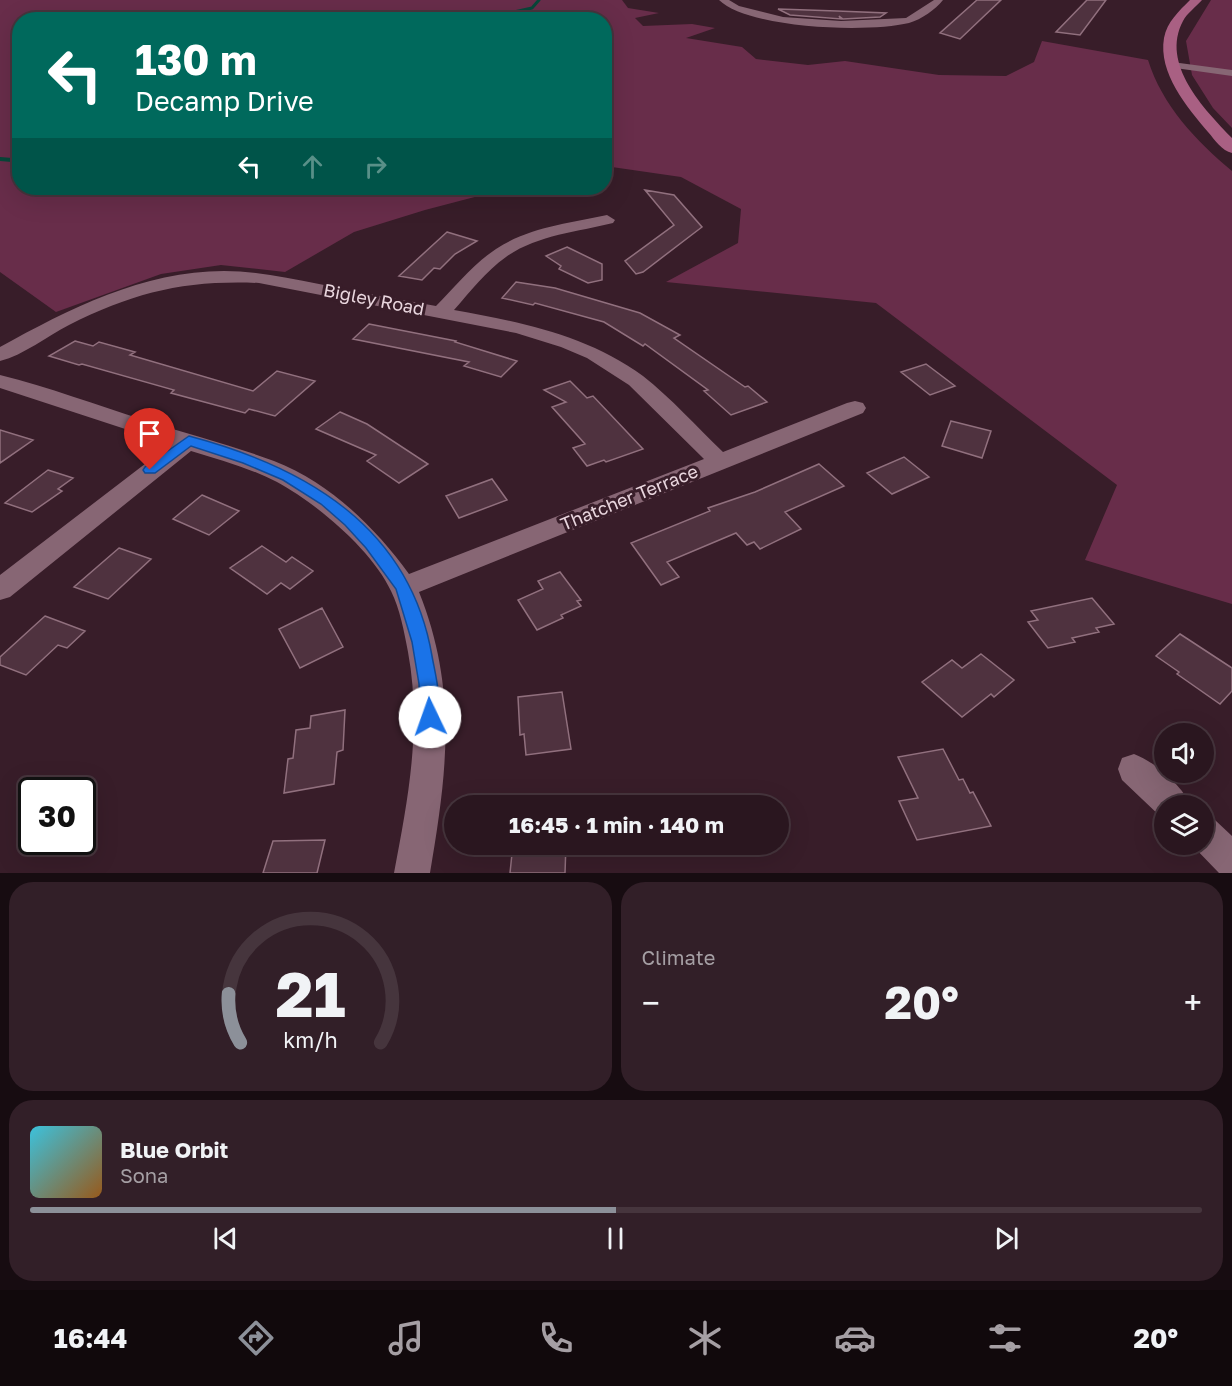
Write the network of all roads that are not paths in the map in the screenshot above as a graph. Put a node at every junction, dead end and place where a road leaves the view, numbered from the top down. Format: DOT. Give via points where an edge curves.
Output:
graph roads {
  1 [pos="723,0"];
  2 [pos="939,0"];
  3 [pos="1196,0"];
  4 [pos="1172,65"];
  5 [pos="1232,73"];
  6 [pos="1232,148"];
  7 [pos="607,220"];
  8 [pos="441,312"];
  9 [pos="0,355"];
  10 [pos="0,381"];
  11 [pos="855,408"];
  12 [pos="189,441"];
  13 [pos="719,461"];
  14 [pos="404,587"];
  15 [pos="0,590"];
  16 [pos="1134,769"];
  17 [pos="1162,795"];
  18 [pos="1214,843"];
  19 [pos="1232,861"];
  20 [pos="412,873"];
  1 -- 2 [label="street" via="758,14 856,25 908,20"];
  3 -- 4 [label="main road" via="1174,24 1170,43"];
  4 -- 5 [label="street"];
  4 -- 6 [label="main road" via="1191,102"];
  7 -- 8 [label="street" via="516,244 491,261"];
  8 -- 9 [label="street, Bigley Road" via="259,278 195,278 135,290 104,301"];
  8 -- 13 [label="street, Bigley Road" via="546,335 594,354 636,381"];
  10 -- 12 [label="street"];
  11 -- 13 [label="street, Thatcher Terrace"];
  12 -- 14 [label="street" via="266,467 319,495 351,521"];
  12 -- 15 [label="street"];
  13 -- 14 [label="street, Thatcher Terrace"];
  14 -- 20 [label="street" via="421,642 431,734"];
  16 -- 17 [label="street"];
  18 -- 19 [label="street"];
}
